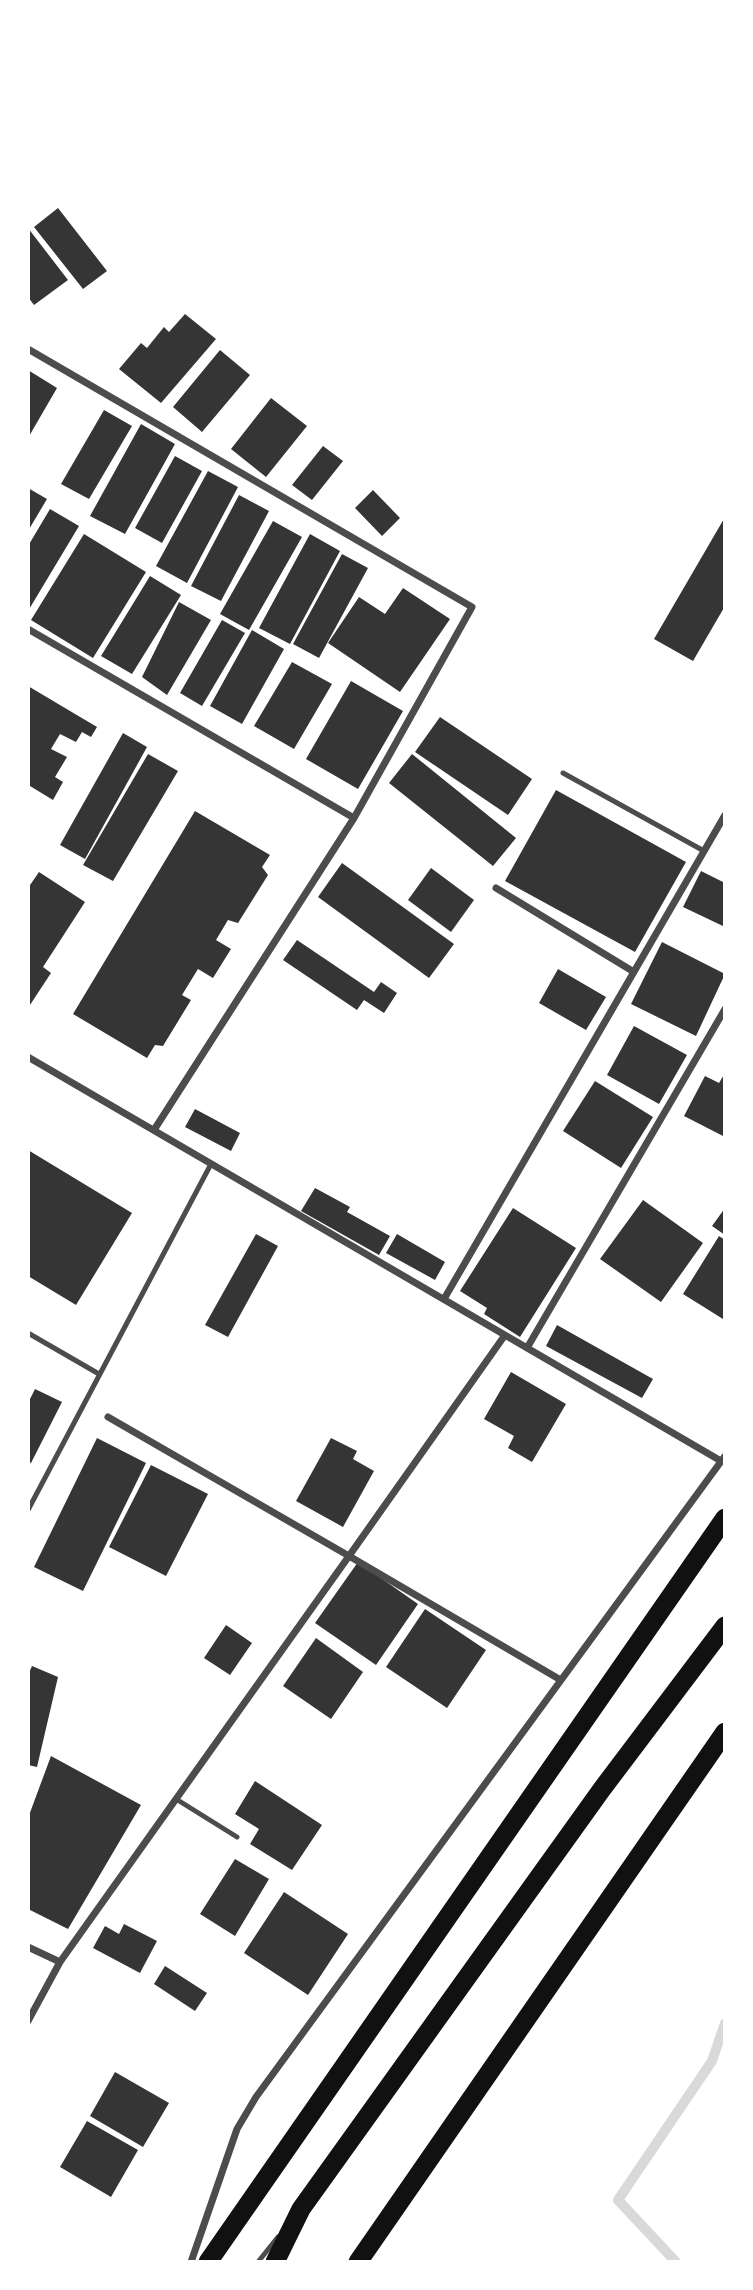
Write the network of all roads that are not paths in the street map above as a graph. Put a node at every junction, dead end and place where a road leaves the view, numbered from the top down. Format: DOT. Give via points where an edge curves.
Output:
graph roads {
  1 [pos="28,349"];
  2 [pos="28,629"];
  3 [pos="563,773"];
  4 [pos="725,815"];
  5 [pos="355,818"];
  6 [pos="704,851"];
  7 [pos="496,888"];
  8 [pos="634,971"];
  9 [pos="725,1009"];
  10 [pos="28,1057"];
  11 [pos="154,1130"];
  12 [pos="211,1164"];
  13 [pos="444,1299"];
  14 [pos="28,1333"];
  15 [pos="505,1335"];
  16 [pos="527,1348"];
  17 [pos="99,1374"];
  18 [pos="108,1417"];
  19 [pos="723,1458"];
  20 [pos="28,1510"];
  21 [pos="725,1518"];
  22 [pos="349,1556"];
  23 [pos="725,1626"];
  24 [pos="559,1679"];
  25 [pos="725,1732"];
  26 [pos="176,1799"];
  27 [pos="237,1837"];
  28 [pos="28,1947"];
  29 [pos="60,1962"];
  30 [pos="28,2021"];
  31 [pos="301,2209"];
  32 [pos="191,2262"];
  33 [pos="208,2262"];
  34 [pos="258,2262"];
  35 [pos="275,2262"];
  36 [pos="358,2262"];
  1 -- 5 [label="street" via="472,607"];
  2 -- 5 [label="street"];
  3 -- 6 [label="lane"];
  4 -- 6 [label="street"];
  5 -- 11 [label="street"];
  6 -- 8 [label="street"];
  7 -- 8 [label="street"];
  8 -- 13 [label="street"];
  9 -- 16 [label="street"];
  10 -- 11 [label="street"];
  11 -- 12 [label="street"];
  12 -- 13 [label="street"];
  12 -- 17 [label="lane"];
  13 -- 15 [label="street"];
  14 -- 17 [label="lane"];
  15 -- 16 [label="street"];
  15 -- 22 [label="street"];
  16 -- 19 [label="street"];
  17 -- 20 [label="lane"];
  18 -- 22 [label="street"];
  19 -- 24 [label="street"];
  21 -- 33 [label="highway"];
  22 -- 24 [label="street"];
  22 -- 26 [label="street"];
  23 -- 31 [label="highway" via="602,1789"];
  24 -- 32 [label="street" via="256,2097 237,2129"];
  25 -- 36 [label="highway"];
  26 -- 27 [label="lane"];
  26 -- 29 [label="street"];
  28 -- 29 [label="street"];
  29 -- 30 [label="street"];
  31 -- 34 [label="lane"];
  31 -- 35 [label="highway"];
}
